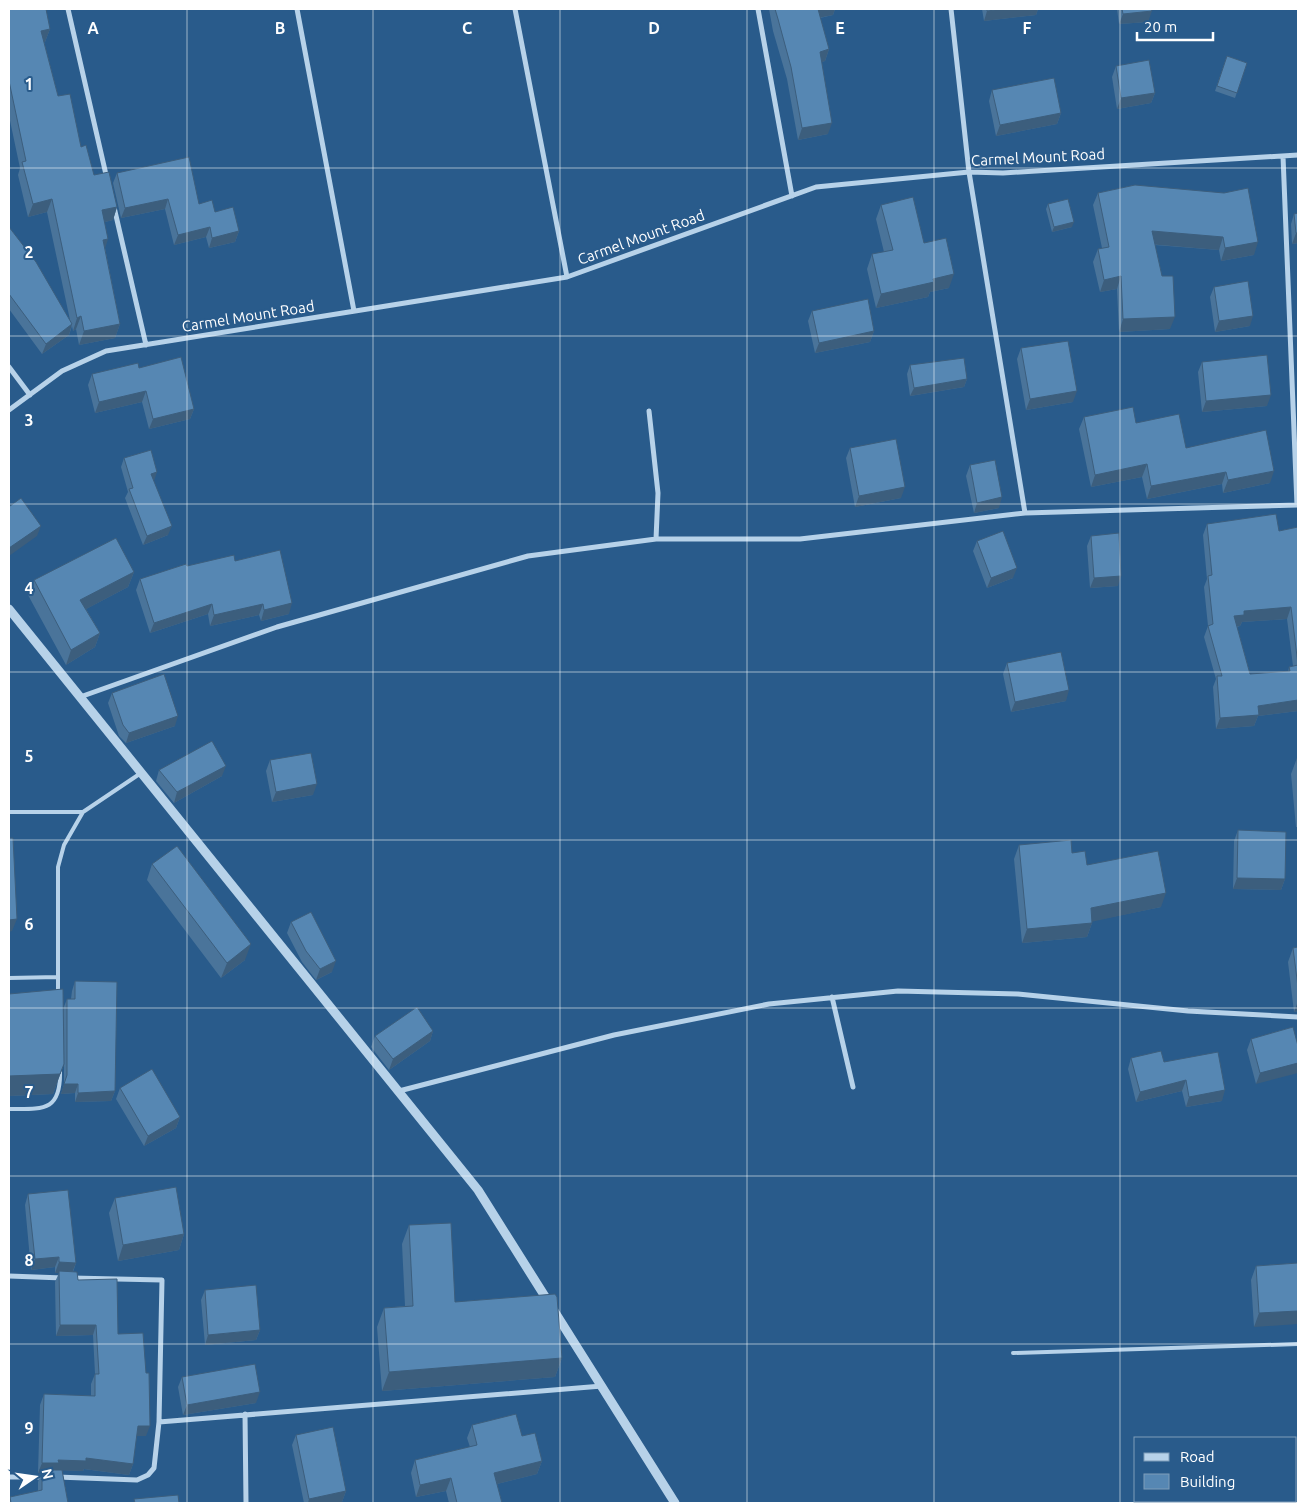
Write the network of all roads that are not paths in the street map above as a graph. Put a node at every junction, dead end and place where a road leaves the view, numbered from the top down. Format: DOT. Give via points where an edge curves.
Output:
graph roads {
  1 [pos="68,9"];
  2 [pos="297,9"];
  3 [pos="516,9"];
  4 [pos="758,9"];
  5 [pos="951,9"];
  6 [pos="1298,155"];
  7 [pos="1283,156"];
  8 [pos="969,172"];
  9 [pos="108,182"];
  10 [pos="792,196"];
  11 [pos="112,201"];
  12 [pos="567,277"];
  13 [pos="354,311"];
  14 [pos="146,345"];
  15 [pos="9,367"];
  16 [pos="30,395"];
  17 [pos="9,410"];
  18 [pos="649,411"];
  19 [pos="1298,505"];
  20 [pos="1025,513"];
  21 [pos="656,539"];
  22 [pos="9,609"];
  23 [pos="80,697"];
  24 [pos="141,773"];
  25 [pos="9,812"];
  26 [pos="83,812"];
  27 [pos="58,977"];
  28 [pos="9,978"];
  29 [pos="58,996"];
  30 [pos="832,997"];
  31 [pos="1298,1017"];
  32 [pos="60,1065"];
  33 [pos="853,1086"];
  34 [pos="398,1092"];
  35 [pos="9,1109"];
  36 [pos="9,1276"];
  37 [pos="1298,1344"];
  38 [pos="1013,1353"];
  39 [pos="602,1386"];
  40 [pos="245,1414"];
  41 [pos="159,1422"];
  42 [pos="9,1477"];
  43 [pos="246,1503"];
  44 [pos="675,1503"];
  1 -- 9 [label="street"];
  2 -- 13 [label="street"];
  3 -- 12 [label="street"];
  4 -- 10 [label="street"];
  5 -- 8 [label="street"];
  6 -- 7 [label="street, Carmel Mount Road"];
  7 -- 8 [label="street, Carmel Mount Road"];
  7 -- 19 [label="street"];
  8 -- 10 [label="street, Carmel Mount Road" via="816,187"];
  8 -- 20 [label="street"];
  10 -- 12 [label="street, Carmel Mount Road"];
  11 -- 14 [label="street"];
  12 -- 13 [label="street, Carmel Mount Road"];
  13 -- 14 [label="street, Carmel Mount Road"];
  14 -- 16 [label="street, Carmel Mount Road" via="106,351 62,371"];
  15 -- 16 [label="street"];
  16 -- 17 [label="street, Carmel Mount Road"];
  18 -- 21 [label="street" via="658,493"];
  19 -- 20 [label="street"];
  20 -- 21 [label="street" via="800,540"];
  21 -- 23 [label="street" via="528,556 277,627"];
  22 -- 23 [label="street"];
  23 -- 24 [label="street"];
  24 -- 26 [label="lane"];
  24 -- 34 [label="street"];
  25 -- 26 [label="lane"];
  26 -- 27 [label="lane" via="64,845 58,867"];
  27 -- 28 [label="lane"];
  27 -- 29 [label="lane"];
  30 -- 31 [label="street" via="898,991 1018,994 1188,1011"];
  30 -- 33 [label="street"];
  30 -- 34 [label="street" via="768,1004 614,1035"];
  32 -- 35 [label="lane" via="56,1100 46,1108"];
  34 -- 39 [label="street" via="478,1190"];
  36 -- 41 [label="street" via="162,1280"];
  37 -- 38 [label="lane"];
  39 -- 40 [label="street"];
  39 -- 44 [label="street"];
  40 -- 41 [label="street"];
  40 -- 43 [label="street"];
  41 -- 42 [label="street" via="154,1468 148,1476 137,1480"];
}
